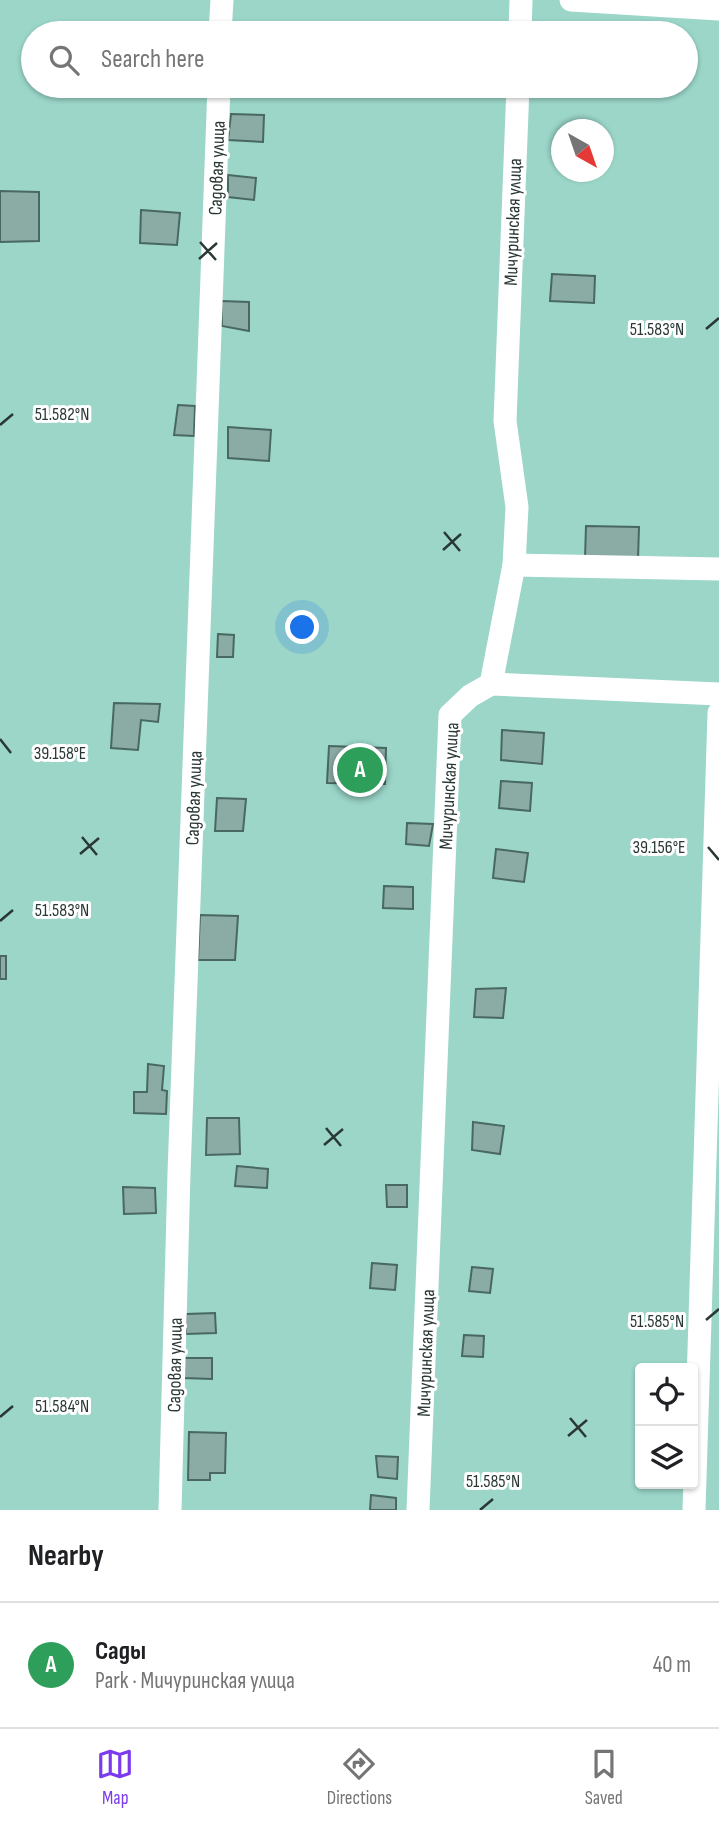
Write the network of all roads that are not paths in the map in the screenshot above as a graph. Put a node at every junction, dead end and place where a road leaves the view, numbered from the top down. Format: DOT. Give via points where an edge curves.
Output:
graph roads {
  1 [pos="222,0"];
  2 [pos="521,0"];
  3 [pos="571,0"];
  4 [pos="719,9"];
  5 [pos="221,21"];
  6 [pos="520,21"];
  7 [pos="219,98"];
  8 [pos="518,98"];
  9 [pos="514,565"];
  10 [pos="719,569"];
  11 [pos="491,684"];
  12 [pos="719,694"];
  13 [pos="719,713"];
  14 [pos="170,1510"];
  15 [pos="418,1510"];
  16 [pos="694,1510"];
  1 -- 5 [label="street"];
  2 -- 6 [label="street"];
  3 -- 4 [label="street"];
  7 -- 14 [label="street, Садовая улица"];
  8 -- 9 [label="street, Мичуринская улица" via="505,421 517,507"];
  9 -- 10 [label="street"];
  9 -- 11 [label="street, Мичуринская улица"];
  11 -- 12 [label="street"];
  11 -- 15 [label="street, Мичуринская улица" via="450,715"];
  13 -- 16 [label="street"];
}
